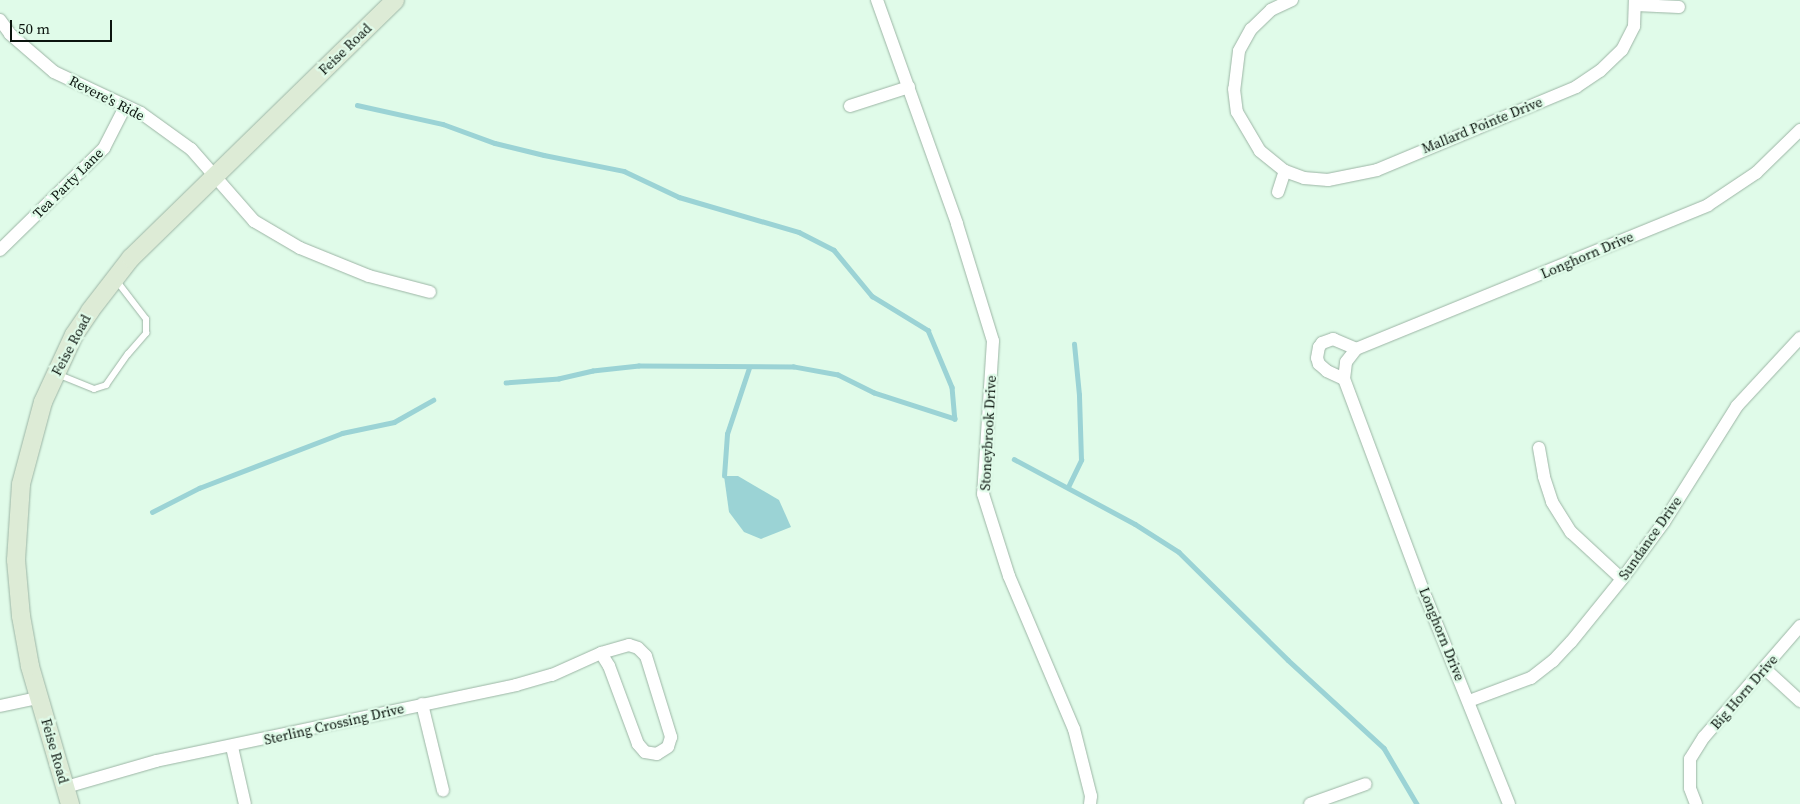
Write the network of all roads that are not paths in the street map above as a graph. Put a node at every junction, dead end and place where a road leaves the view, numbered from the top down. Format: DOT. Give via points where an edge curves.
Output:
graph roads {
  1 [pos="395,0"];
  2 [pos="877,0"];
  3 [pos="1292,0"];
  4 [pos="1636,3"];
  5 [pos="1679,7"];
  6 [pos="0,20"];
  7 [pos="909,87"];
  8 [pos="850,106"];
  9 [pos="125,107"];
  10 [pos="1800,130"];
  11 [pos="1286,171"];
  12 [pos="215,176"];
  13 [pos="1278,192"];
  14 [pos="0,250"];
  15 [pos="114,278"];
  16 [pos="430,292"];
  17 [pos="1800,338"];
  18 [pos="1356,349"];
  19 [pos="56,374"];
  20 [pos="1344,379"];
  21 [pos="1539,448"];
  22 [pos="1622,579"];
  23 [pos="1800,626"];
  24 [pos="601,653"];
  25 [pos="1764,668"];
  26 [pos="39,698"];
  27 [pos="1469,701"];
  28 [pos="1800,701"];
  29 [pos="422,704"];
  30 [pos="0,706"];
  31 [pos="232,747"];
  32 [pos="1366,784"];
  33 [pos="443,790"];
  34 [pos="68,796"];
  35 [pos="245,804"];
  36 [pos="1090,804"];
  37 [pos="1310,804"];
  38 [pos="1509,804"];
  39 [pos="1696,804"];
  1 -- 12 [label="main road, Feise Road"];
  2 -- 7 [label="street, Stoneybrook Drive"];
  3 -- 11 [label="street, Mallard Pointe Drive" via="1271,10 1251,29 1240,51 1234,89 1237,112 1249,134 1260,151"];
  4 -- 5 [label="street, Mallard Pointe Drive"];
  4 -- 11 [label="street, Mallard Pointe Drive" via="1634,26 1622,50 1600,71 1576,87 1377,170 1328,180 1304,178"];
  6 -- 9 [label="street, Revere's Ride" via="10,34 54,72"];
  7 -- 8 [label="street"];
  7 -- 36 [label="street, Stoneybrook Drive" via="993,341 983,494 1009,576 1074,729 1091,796"];
  9 -- 12 [label="street, Revere's Ride" via="141,113 191,149"];
  9 -- 14 [label="street, Tea Party Lane" via="104,148"];
  10 -- 18 [label="street, Longhorn Drive" via="1756,173 1708,204"];
  11 -- 13 [label="street"];
  12 -- 15 [label="main road, Feise Road" via="130,258"];
  12 -- 16 [label="street, Revere's Ride" via="254,221 300,248 369,276"];
  15 -- 19 [label="main road, Feise Road" via="74,335"];
  15 -- 19 [label="lane" via="146,319 146,334 106,385 94,389"];
  17 -- 22 [label="street, Sundance Drive" via="1737,406 1664,522"];
  18 -- 20 [label="street" via="1346,362"];
  18 -- 20 [label="street" via="1333,339 1319,347 1319,364"];
  19 -- 26 [label="main road, Feise Road" via="32,438 21,484 16,560 21,616"];
  20 -- 27 [label="street, Longhorn Drive" via="1426,598"];
  21 -- 22 [label="street" via="1552,502 1571,532"];
  22 -- 27 [label="street, Sundance Drive" via="1570,642 1539,672"];
  23 -- 25 [label="street, Big Horn Drive"];
  24 -- 24 [label="street, Sterling Crossing Drive" via="609,666 638,744 646,752 657,754 668,747 671,737 646,656 629,645"];
  24 -- 29 [label="street, Sterling Crossing Drive" via="543,677"];
  25 -- 28 [label="street"];
  25 -- 39 [label="street, Big Horn Drive" via="1704,737 1690,759 1690,788"];
  26 -- 30 [label="street"];
  26 -- 34 [label="main road, Feise Road"];
  27 -- 38 [label="street, Longhorn Drive"];
  29 -- 31 [label="street, Sterling Crossing Drive"];
  29 -- 33 [label="street"];
  31 -- 34 [label="street, Sterling Crossing Drive" via="156,761"];
  31 -- 35 [label="street"];
  32 -- 37 [label="street"];
}
